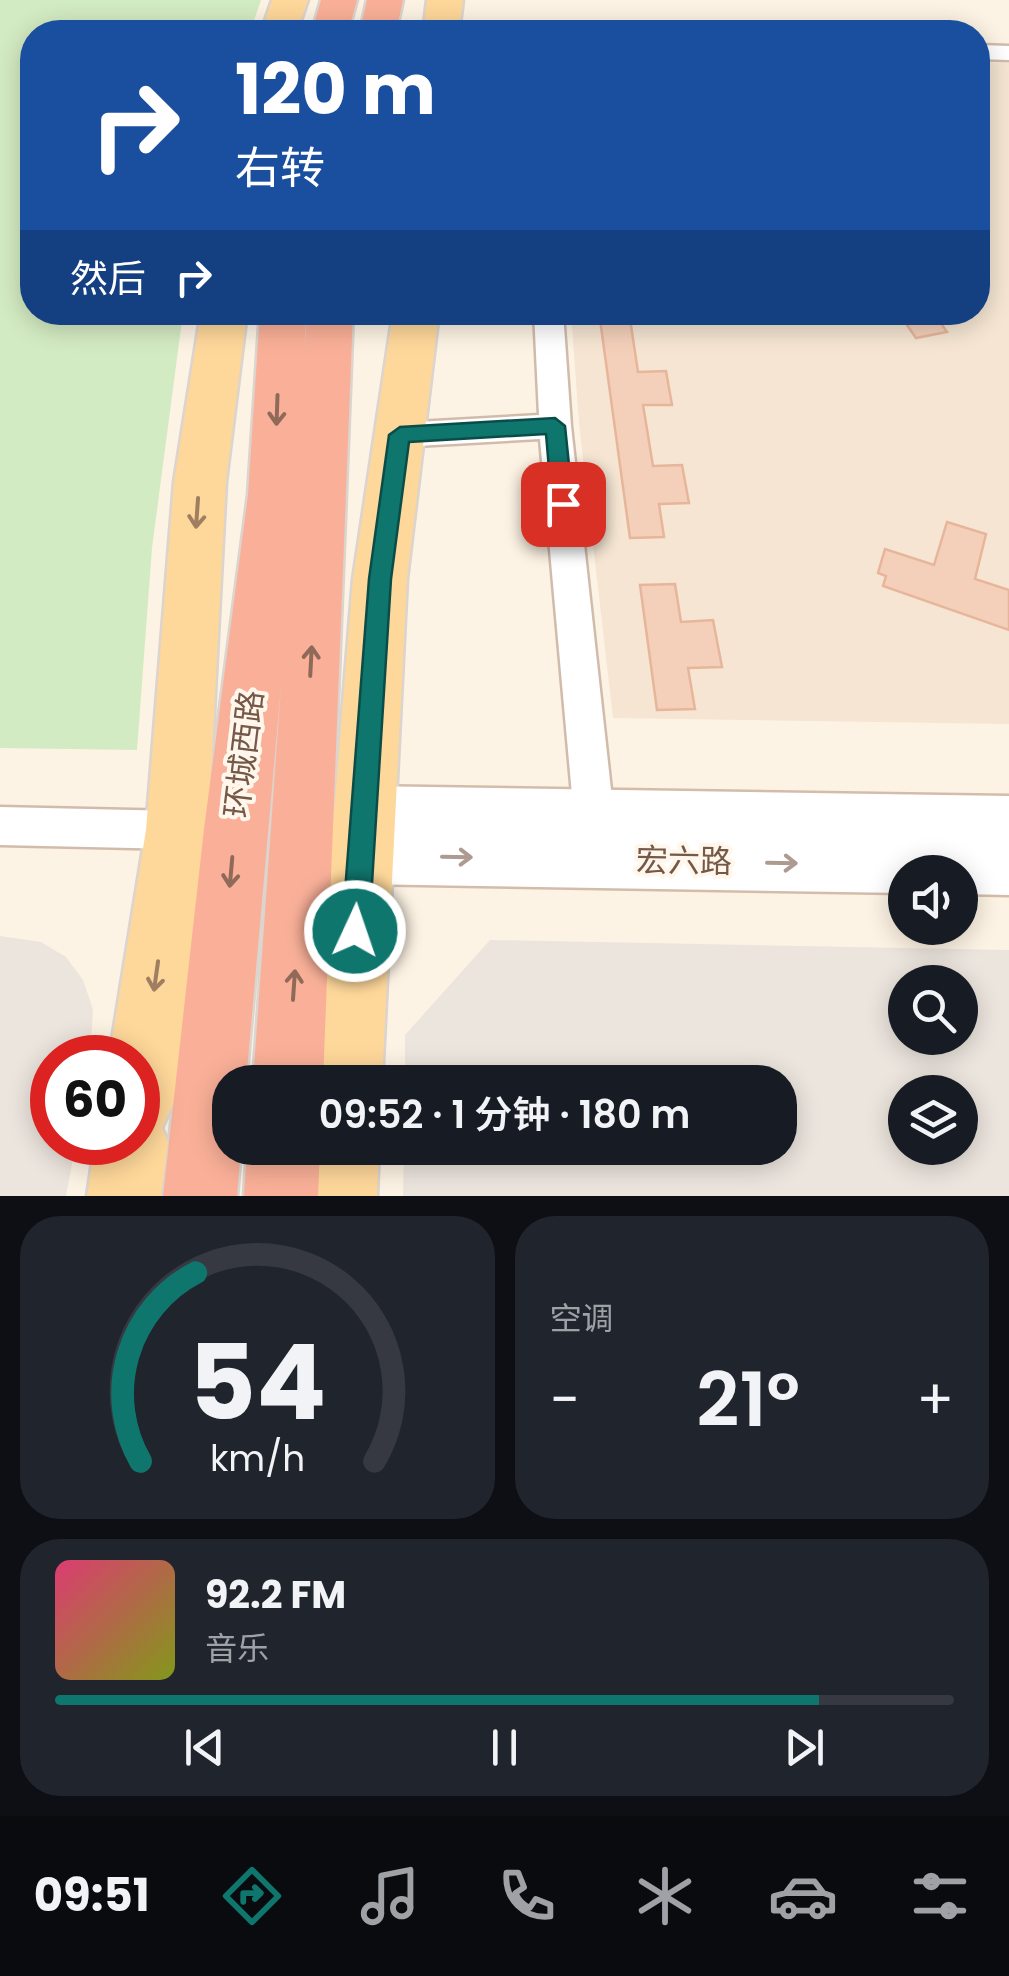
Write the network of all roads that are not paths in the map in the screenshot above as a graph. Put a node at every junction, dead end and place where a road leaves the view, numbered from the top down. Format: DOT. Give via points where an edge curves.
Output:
graph roads {
  1 [pos="222,325"];
  2 [pos="291,325"];
  3 [pos="292,325"];
  4 [pos="414,325"];
  5 [pos="549,325"];
  6 [pos="555,426"];
  7 [pos="400,435"];
  8 [pos="594,816"];
  9 [pos="1009,823"];
  10 [pos="0,826"];
  11 [pos="178,830"];
  12 [pos="362,834"];
  13 [pos="1009,867"];
  14 [pos="148,1035"];
  15 [pos="288,1065"];
  16 [pos="347,1065"];
  17 [pos="129,1165"];
  18 [pos="283,1165"];
  19 [pos="342,1165"];
  20 [pos="124,1196"];
  21 [pos="200,1196"];
  22 [pos="281,1196"];
  23 [pos="340,1196"];
  1 -- 11 [label="main road, one-way" via="200,482"];
  2 -- 21 [label="highway, 环城西路, one-way"];
  15 -- 3 [label="highway, 环城西路, one-way"];
  4 -- 7 [label="main road"];
  5 -- 6 [label="street"];
  6 -- 7 [label="street"];
  6 -- 8 [label="street"];
  7 -- 12 [label="main road" via="380,579"];
  8 -- 9 [label="street, 宏六路"];
  8 -- 12 [label="street, 宏六路"];
  10 -- 11 [label="street"];
  11 -- 14 [label="main road, one-way"];
  12 -- 13 [label="street, 宏六路, one-way"];
  12 -- 16 [label="main road"];
  17 -- 20 [label="main road"];
  18 -- 22 [label="highway"];
  19 -- 23 [label="main road"];
}
